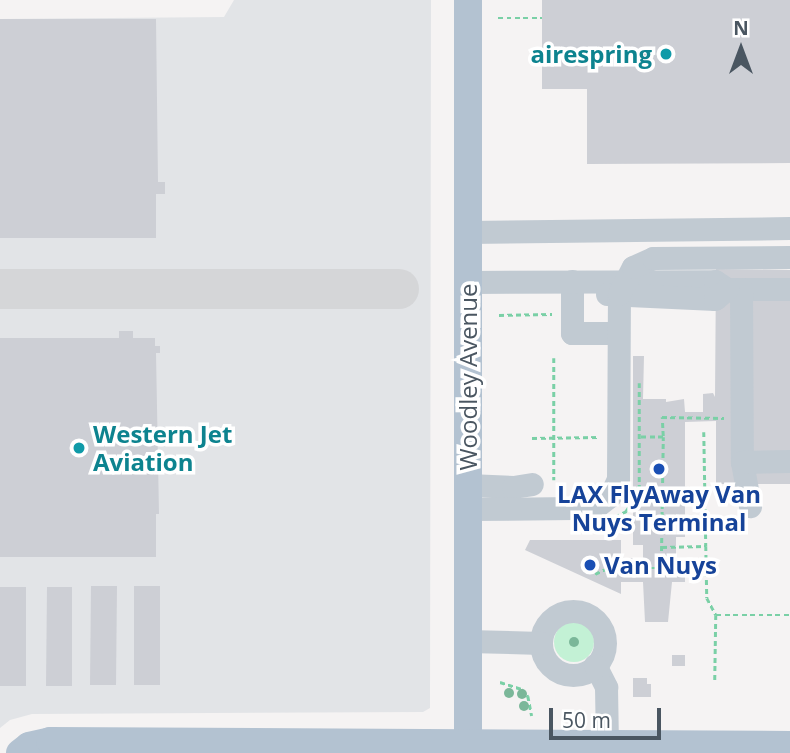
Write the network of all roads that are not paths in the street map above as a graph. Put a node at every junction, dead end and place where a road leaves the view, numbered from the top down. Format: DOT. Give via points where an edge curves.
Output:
graph roads {
  1 [pos="468,0"];
  2 [pos="790,228"];
  3 [pos="468,232"];
  4 [pos="790,257"];
  5 [pos="468,287"];
  6 [pos="571,287"];
  7 [pos="621,287"];
  8 [pos="790,289"];
  9 [pos="724,290"];
  10 [pos="618,333"];
  11 [pos="790,461"];
  12 [pos="742,462"];
  13 [pos="543,482"];
  14 [pos="468,497"];
  15 [pos="750,506"];
  16 [pos="467,641"];
  17 [pos="541,643"];
  18 [pos="595,665"];
  19 [pos="790,745"];
  20 [pos="596,747"];
  21 [pos="291,748"];
  22 [pos="328,748"];
  23 [pos="468,748"];
  24 [pos="705,749"];
  25 [pos="20,753"];
  1 -- 3 [label="main road, Woodley Avenue"];
  2 -- 3 [label="lane"];
  3 -- 5 [label="main road, Woodley Avenue"];
  4 -- 7 [label="lane" via="653,258 633,267"];
  5 -- 6 [label="lane"];
  5 -- 14 [label="main road, Woodley Avenue"];
  6 -- 7 [label="lane"];
  6 -- 10 [label="lane" via="572,333"];
  7 -- 9 [label="lane" via="647,298"];
  7 -- 10 [label="lane"];
  8 -- 9 [label="lane"];
  9 -- 12 [label="lane"];
  10 -- 14 [label="lane" via="618,479 610,496 597,506 575,508"];
  11 -- 12 [label="lane"];
  12 -- 15 [label="lane"];
  13 -- 14 [label="lane"];
  14 -- 16 [label="main road, Woodley Avenue"];
  16 -- 17 [label="lane"];
  16 -- 23 [label="main road, Woodley Avenue"];
  17 -- 18 [label="lane" via="548,662 565,673 586,672"];
  17 -- 18 [label="lane" via="554,617 583,612 604,635 602,656"];
  18 -- 20 [label="lane" via="606,687"];
  19 -- 24 [label="main road"];
  20 -- 23 [label="main road"];
  20 -- 24 [label="main road"];
  21 -- 22 [label="main road"];
  21 -- 25 [label="main road" via="50,741"];
  22 -- 23 [label="main road"];
}
